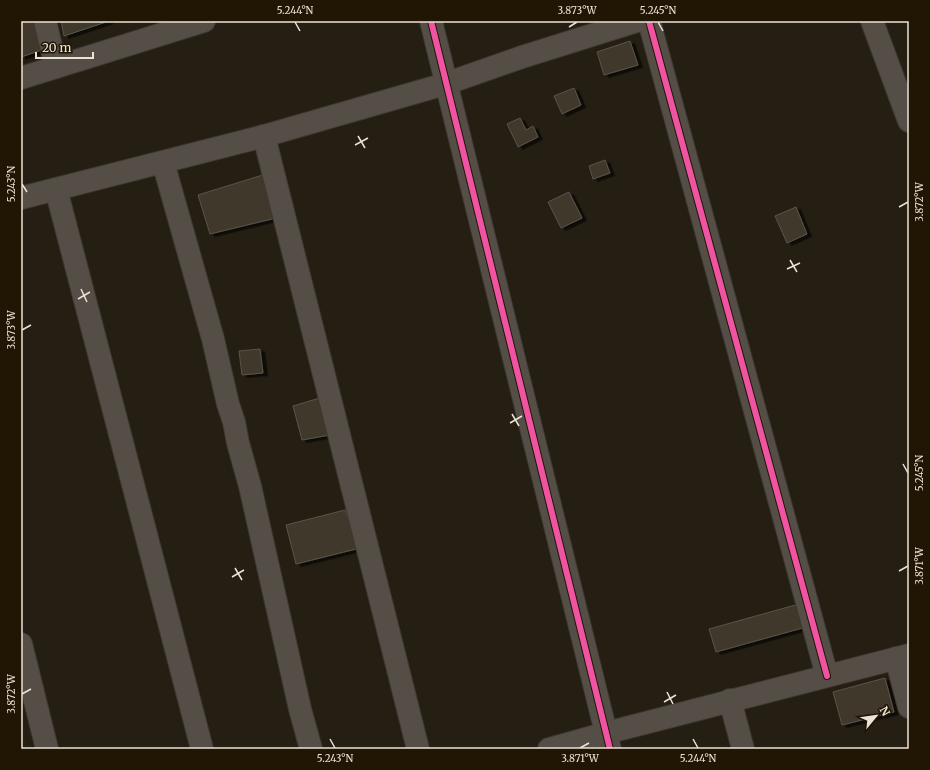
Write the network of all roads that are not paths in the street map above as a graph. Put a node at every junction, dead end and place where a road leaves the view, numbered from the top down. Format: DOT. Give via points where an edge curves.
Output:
graph roads {
  1 [pos="45,21"];
  2 [pos="204,21"];
  3 [pos="431,21"];
  4 [pos="637,21"];
  5 [pos="649,21"];
  6 [pos="872,21"];
  7 [pos="56,67"];
  8 [pos="21,78"];
  9 [pos="445,84"];
  10 [pos="909,120"];
  11 [pos="264,136"];
  12 [pos="164,162"];
  13 [pos="56,190"];
  14 [pos="21,198"];
  15 [pos="21,644"];
  16 [pos="902,656"];
  17 [pos="827,676"];
  18 [pos="730,700"];
  19 [pos="909,707"];
  20 [pos="608,741"];
  21 [pos="47,749"];
  22 [pos="202,749"];
  23 [pos="311,749"];
  24 [pos="418,749"];
  25 [pos="549,749"];
  26 [pos="743,749"];
  1 -- 7 [label="street"];
  2 -- 7 [label="street"];
  3 -- 9 [label="street"];
  4 -- 9 [label="street"];
  5 -- 17 [label="street"];
  6 -- 10 [label="street"];
  7 -- 8 [label="street"];
  9 -- 11 [label="street"];
  9 -- 20 [label="street"];
  11 -- 12 [label="street"];
  11 -- 24 [label="street"];
  12 -- 13 [label="street"];
  12 -- 23 [label="street" via="234,422"];
  13 -- 14 [label="street"];
  13 -- 22 [label="street"];
  15 -- 21 [label="street"];
  16 -- 17 [label="street"];
  16 -- 19 [label="street"];
  17 -- 18 [label="street"];
  18 -- 20 [label="street"];
  18 -- 26 [label="street"];
  20 -- 25 [label="street"];
}
